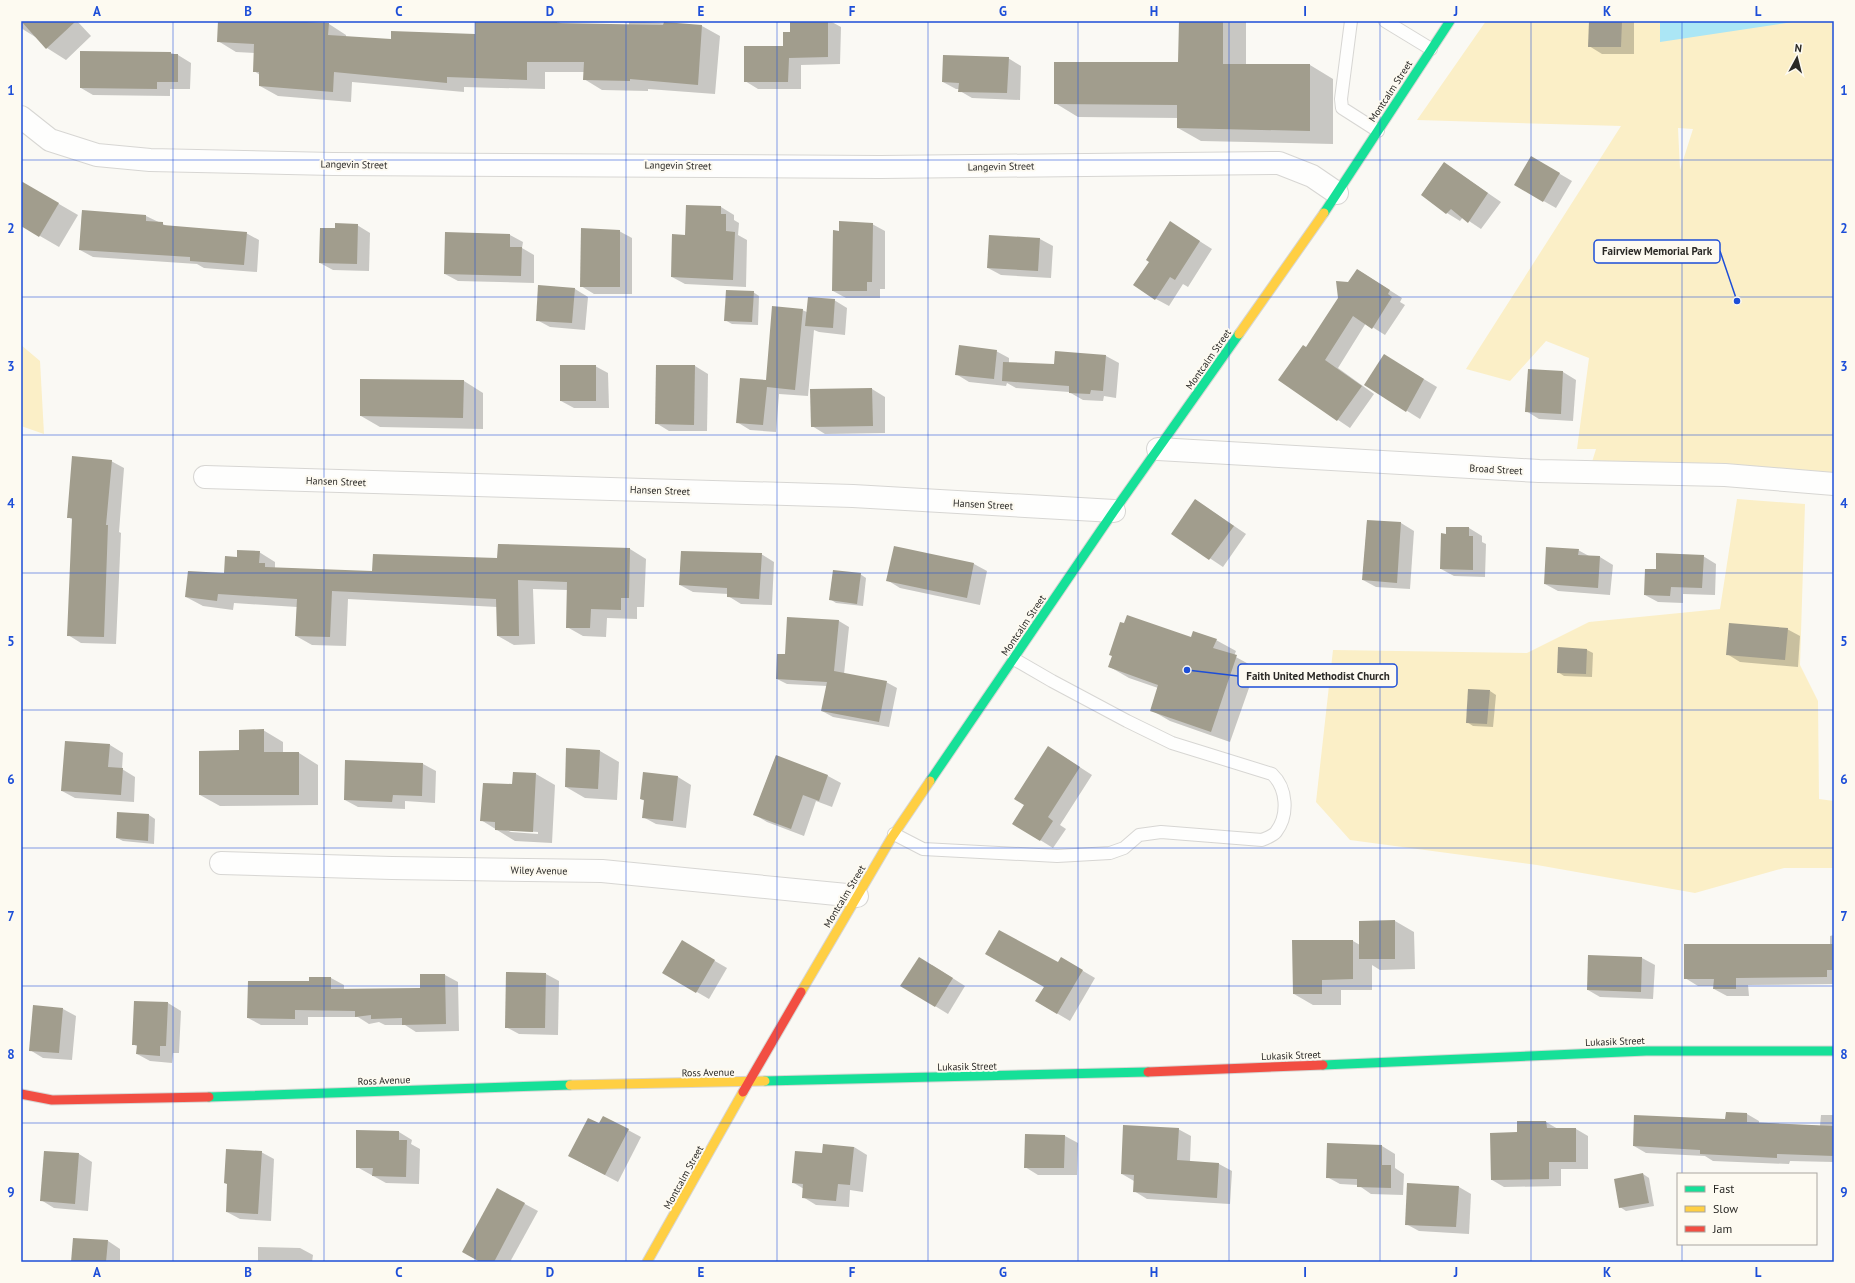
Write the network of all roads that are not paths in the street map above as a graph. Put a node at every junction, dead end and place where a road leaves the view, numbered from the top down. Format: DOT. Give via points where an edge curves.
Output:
graph roads {
  1 [pos="1351,21"];
  2 [pos="1385,21"];
  3 [pos="1450,21"];
  4 [pos="1431,49"];
  5 [pos="21,117"];
  6 [pos="1378,131"];
  7 [pos="1337,193"];
  8 [pos="1158,449"];
  9 [pos="205,477"];
  10 [pos="1834,484"];
  11 [pos="1114,511"];
  12 [pos="1014,659"];
  13 [pos="894,834"];
  14 [pos="220,863"];
  15 [pos="857,896"];
  16 [pos="1834,1051"];
  17 [pos="748,1082"];
  18 [pos="21,1094"];
  19 [pos="647,1262"];
  1 -- 6 [label="lane" via="1342,108"];
  2 -- 4 [label="lane"];
  3 -- 4 [label="street, Montcalm Street"];
  4 -- 6 [label="street, Montcalm Street"];
  5 -- 7 [label="street, Langevin Street" via="50,140 97,155 150,160 333,164 874,167 1279,163 1312,176"];
  6 -- 7 [label="street, Montcalm Street"];
  7 -- 8 [label="street, Montcalm Street"];
  8 -- 10 [label="street, Broad Street" via="1539,471 1726,475"];
  8 -- 11 [label="street, Montcalm Street"];
  9 -- 11 [label="street, Hansen Street" via="853,496"];
  11 -- 12 [label="street, Montcalm Street"];
  12 -- 13 [label="street, Montcalm Street"];
  12 -- 13 [label="lane" via="1052,682 1172,743 1272,774 1279,781 1285,798 1282,820 1275,833 1262,840 1161,832 1139,834 1124,848 1110,853 1057,856 923,849"];
  13 -- 15 [label="street, Montcalm Street"];
  14 -- 15 [label="street, Wiley Avenue" via="602,871"];
  15 -- 17 [label="street, Montcalm Street"];
  16 -- 17 [label="street, Lukasik Street" via="1646,1051 1126,1073"];
  17 -- 18 [label="street, Ross Avenue" via="60,1100"];
  17 -- 19 [label="street, Montcalm Street"];
}
